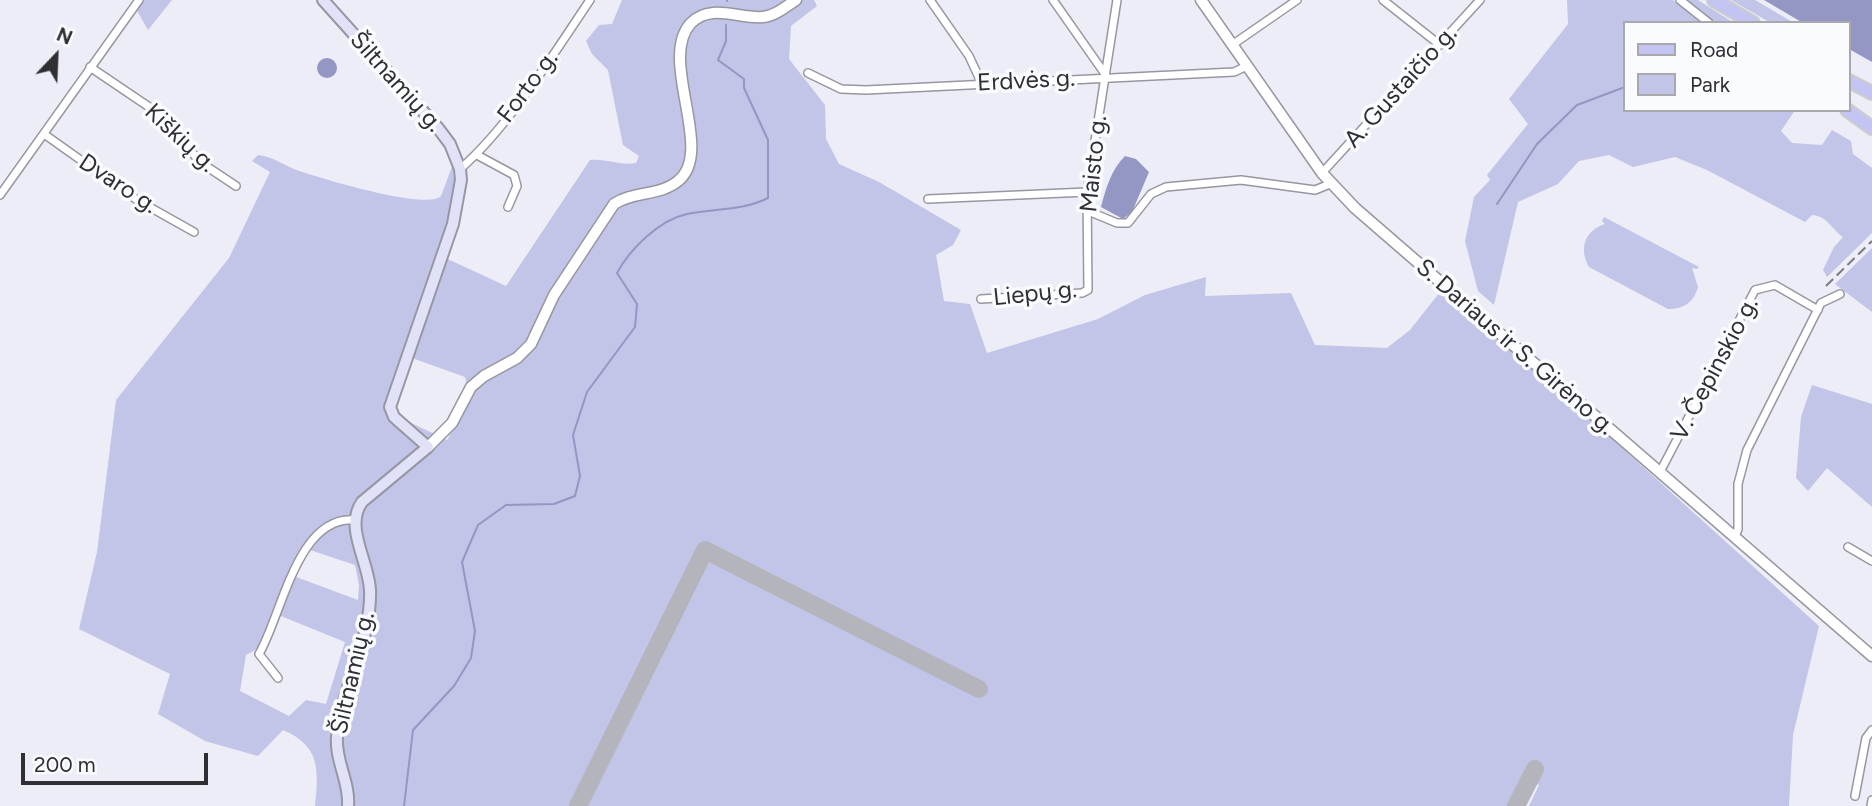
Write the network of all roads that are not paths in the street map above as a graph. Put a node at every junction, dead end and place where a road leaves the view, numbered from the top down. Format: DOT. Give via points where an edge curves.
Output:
graph roads {
  1 [pos="139,0"];
  2 [pos="323,0"];
  3 [pos="590,0"];
  4 [pos="796,0"];
  5 [pos="930,0"];
  6 [pos="1053,0"];
  7 [pos="1117,0"];
  8 [pos="1201,0"];
  9 [pos="1297,0"];
  10 [pos="1383,0"];
  11 [pos="1465,0"];
  12 [pos="1480,0"];
  13 [pos="1680,0"];
  14 [pos="1714,0"];
  15 [pos="1473,8"];
  16 [pos="1706,21"];
  17 [pos="1750,21"];
  18 [pos="1232,45"];
  19 [pos="1440,46"];
  20 [pos="1247,66"];
  21 [pos="90,67"];
  22 [pos="808,73"];
  23 [pos="1851,73"];
  24 [pos="1105,76"];
  25 [pos="1851,82"];
  26 [pos="982,84"];
  27 [pos="1872,84"];
  28 [pos="1872,93"];
  29 [pos="1849,112"];
  30 [pos="1872,128"];
  31 [pos="44,134"];
  32 [pos="477,155"];
  33 [pos="460,169"];
  34 [pos="1322,173"];
  35 [pos="1330,184"];
  36 [pos="236,186"];
  37 [pos="1087,192"];
  38 [pos="0,195"];
  39 [pos="928,199"];
  40 [pos="508,207"];
  41 [pos="1088,211"];
  42 [pos="194,232"];
  43 [pos="1089,287"];
  44 [pos="1840,294"];
  45 [pos="981,299"];
  46 [pos="1818,310"];
  47 [pos="428,447"];
  48 [pos="1660,472"];
  49 [pos="355,520"];
  50 [pos="1735,537"];
  51 [pos="1849,547"];
  52 [pos="1872,561"];
  53 [pos="1872,656"];
  54 [pos="278,678"];
  55 [pos="1872,730"];
  56 [pos="1855,796"];
  57 [pos="1872,800"];
  58 [pos="348,806"];
  59 [pos="1871,806"];
  1 -- 21 [label="street"];
  2 -- 33 [label="main road, Šiltnamių g." via="444,136"];
  3 -- 32 [label="street, Forto g."];
  4 -- 47 [label="street" via="764,17 713,12 689,25 682,67 691,148 687,171 670,186 614,204 554,295 531,344 471,387 452,423"];
  5 -- 26 [label="street" via="969,56"];
  6 -- 24 [label="street"];
  7 -- 24 [label="street, Maisto g."];
  8 -- 18 [label="street, S. Dariaus ir S. Girėno g."];
  9 -- 18 [label="street"];
  10 -- 19 [label="street"];
  11 -- 15 [label="street"];
  12 -- 15 [label="street, A. Gustaičio g."];
  13 -- 16 [label="street"];
  14 -- 17 [label="main road"];
  15 -- 19 [label="street, A. Gustaičio g."];
  18 -- 20 [label="street, S. Dariaus ir S. Girėno g."];
  19 -- 34 [label="street, A. Gustaičio g."];
  20 -- 24 [label="street, Erdvės g." via="1234,72"];
  20 -- 34 [label="street, S. Dariaus ir S. Girėno g."];
  21 -- 31 [label="street"];
  21 -- 36 [label="street, Kiškių g." via="161,115 200,162"];
  22 -- 26 [label="street, Erdvės g." via="833,86 854,90"];
  23 -- 27 [label="main road"];
  24 -- 26 [label="street, Erdvės g."];
  24 -- 37 [label="street, Maisto g."];
  25 -- 28 [label="main road"];
  29 -- 30 [label="main road"];
  31 -- 38 [label="street"];
  31 -- 42 [label="street, Dvaro g." via="137,200"];
  32 -- 33 [label="street, Forto g."];
  32 -- 40 [label="street" via="514,175 517,186"];
  33 -- 47 [label="main road" via="453,224 390,407 394,417"];
  34 -- 35 [label="street, S. Dariaus ir S. Girėno g."];
  35 -- 41 [label="street" via="1315,190 1241,180 1166,187 1151,194 1128,223"];
  35 -- 48 [label="street, S. Dariaus ir S. Girėno g."];
  37 -- 39 [label="street"];
  37 -- 41 [label="street, Maisto g."];
  41 -- 43 [label="street, Maisto g."];
  43 -- 45 [label="street, Liepų g." via="1082,293"];
  44 -- 46 [label="street" via="1824,299"];
  46 -- 48 [label="street, V. Čepinskio g." via="1775,285 1755,290"];
  46 -- 50 [label="street" via="1747,450 1738,484"];
  47 -- 49 [label="main road" via="362,502"];
  48 -- 50 [label="street, S. Dariaus ir S. Girėno g."];
  49 -- 54 [label="street" via="331,525 305,546 259,654"];
  49 -- 58 [label="main road, Šiltnamių g." via="370,591 337,738"];
  50 -- 53 [label="street, S. Dariaus ir S. Girėno g."];
  51 -- 52 [label="street"];
  55 -- 56 [label="street" via="1866,738"];
  57 -- 59 [label="street"];
}
